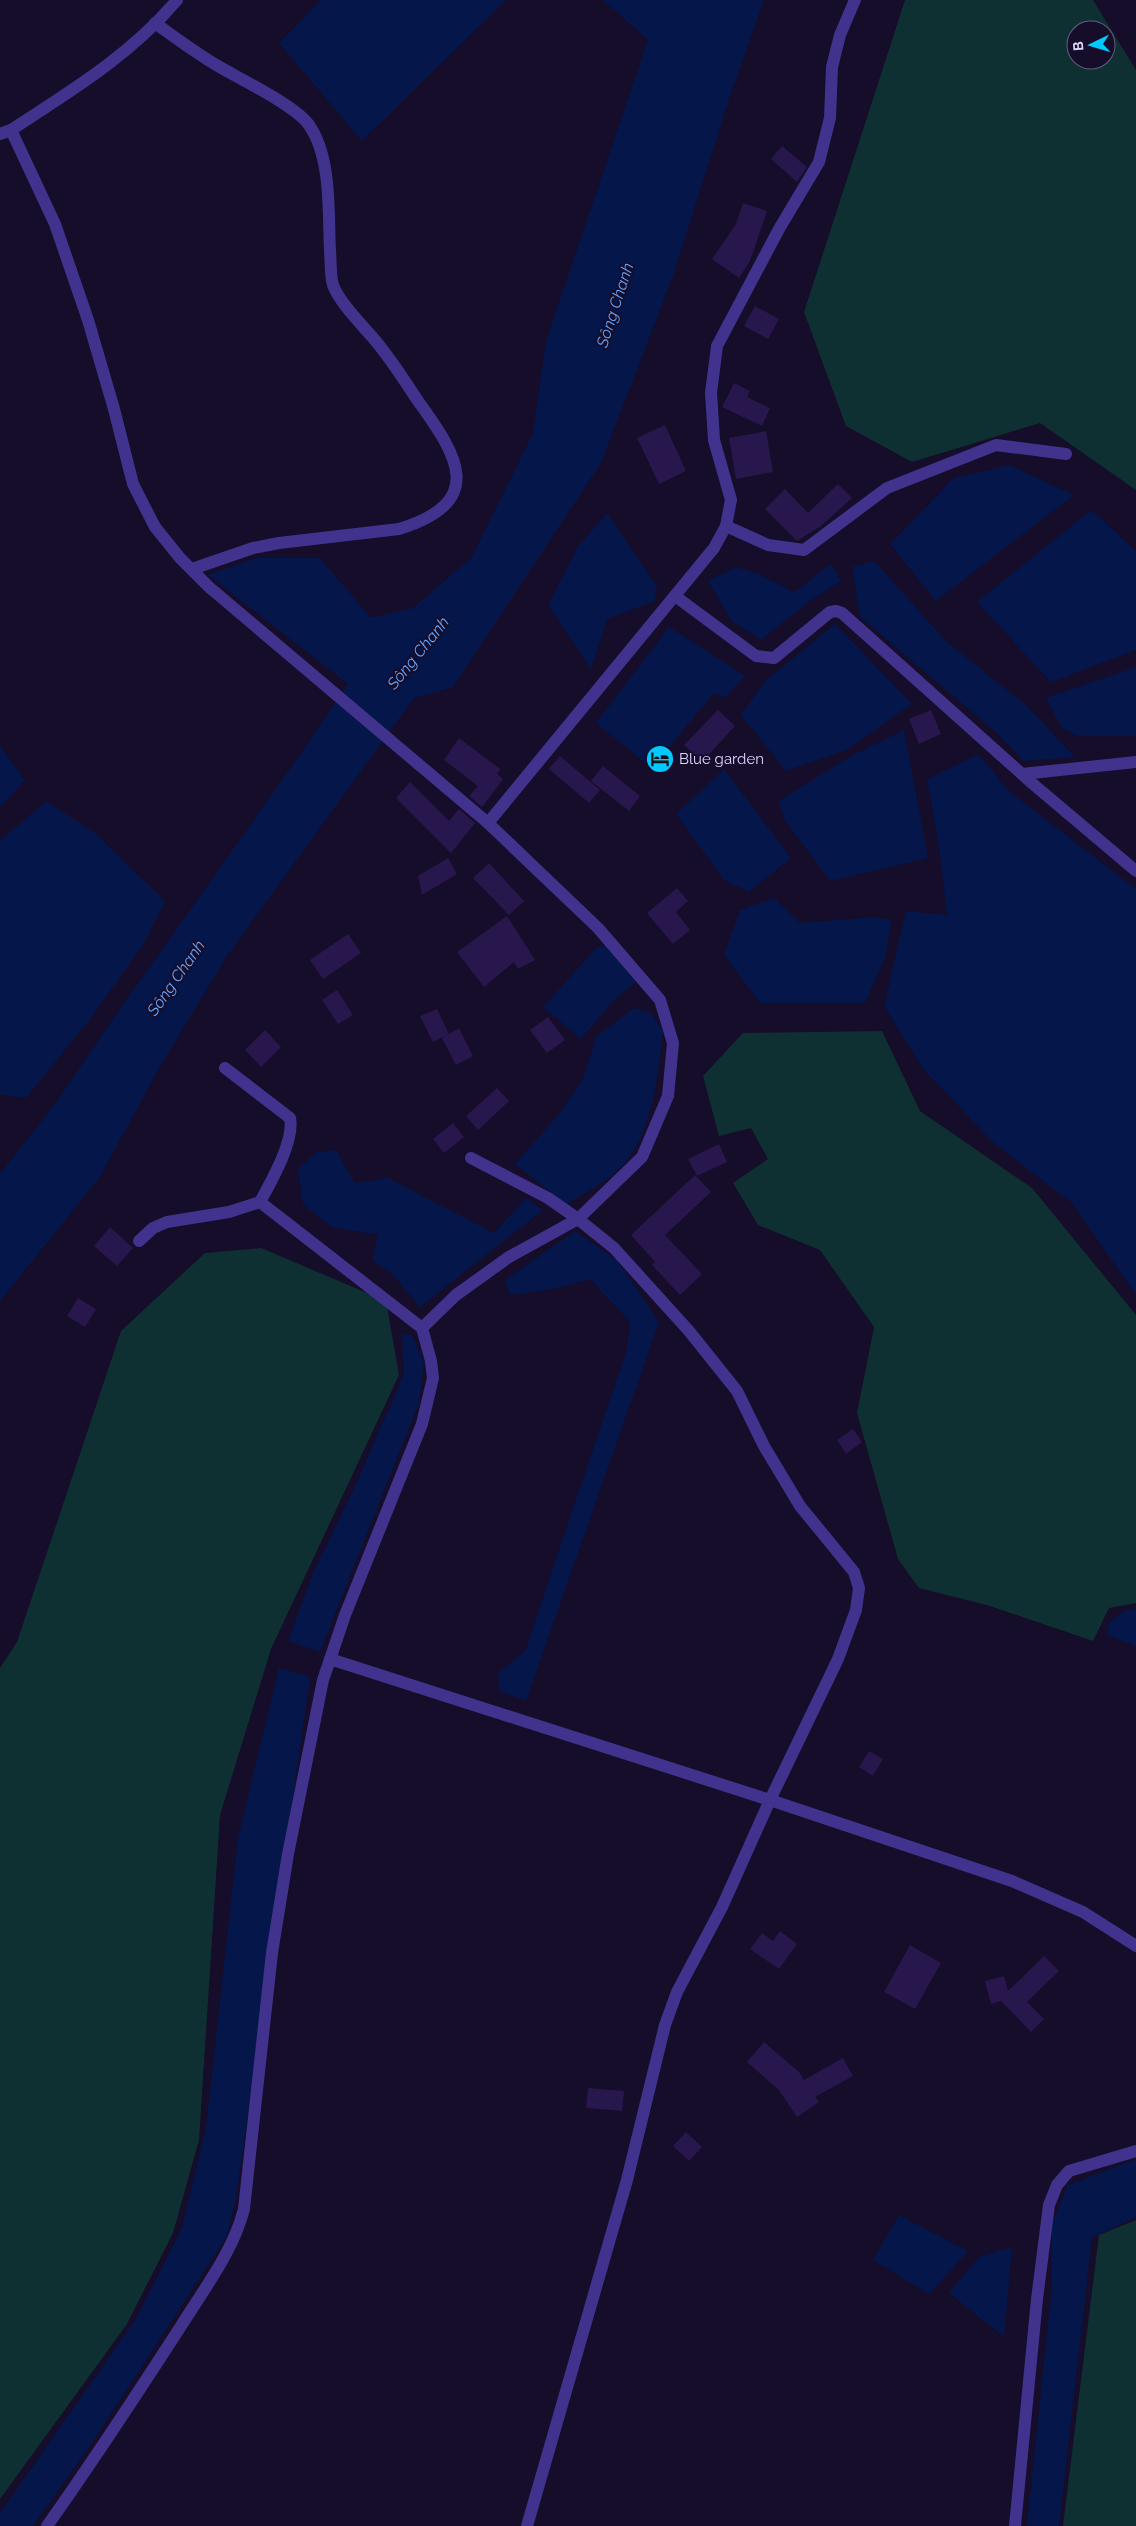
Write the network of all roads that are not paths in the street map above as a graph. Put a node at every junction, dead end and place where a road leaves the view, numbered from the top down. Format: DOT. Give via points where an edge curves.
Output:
graph roads {
  1 [pos="855,0"];
  2 [pos="169,3"];
  3 [pos="155,23"];
  4 [pos="5,132"];
  5 [pos="1066,454"];
  6 [pos="726,526"];
  7 [pos="192,570"];
  8 [pos="675,596"];
  9 [pos="1136,762"];
  10 [pos="1022,774"];
  11 [pos="488,823"];
  12 [pos="1136,871"];
  13 [pos="225,1068"];
  14 [pos="471,1158"];
  15 [pos="260,1202"];
  16 [pos="578,1219"];
  17 [pos="139,1241"];
  18 [pos="422,1328"];
  19 [pos="330,1659"];
  20 [pos="770,1800"];
  21 [pos="1136,1946"];
  22 [pos="1136,2151"];
  23 [pos="47,2526"];
  24 [pos="527,2526"];
  25 [pos="1015,2526"];
  1 -- 6 [label="street" via="840,35 832,68 830,118 819,162 717,346 711,393 714,440 730,500"];
  2 -- 3 [label="street"];
  3 -- 4 [label="street" via="98,74"];
  3 -- 7 [label="street" via="202,56 295,112 309,125 321,153 327,182 334,286 392,361 443,436 452,451 457,472 454,489 444,506 412,525 253,548"];
  4 -- 7 [label="street" via="55,224 114,409 133,484 155,527"];
  5 -- 6 [label="street" via="996,445 887,488 804,550 768,545"];
  6 -- 8 [label="street" via="714,548"];
  7 -- 11 [label="street"];
  8 -- 10 [label="street" via="756,656 765,658 774,658 830,612 842,614"];
  8 -- 11 [label="street"];
  9 -- 10 [label="street"];
  10 -- 12 [label="street"];
  11 -- 16 [label="street" via="598,928 660,1000 673,1043 668,1096 642,1157"];
  13 -- 15 [label="street" via="290,1118 288,1142"];
  14 -- 16 [label="street" via="548,1198"];
  15 -- 17 [label="street" via="167,1222 153,1228"];
  15 -- 18 [label="street"];
  16 -- 18 [label="street" via="509,1257 456,1295"];
  16 -- 20 [label="street" via="614,1248 689,1331 737,1391 764,1446 800,1506 854,1572 859,1588 856,1610 838,1659"];
  18 -- 19 [label="street" via="433,1378 422,1424"];
  19 -- 20 [label="street"];
  19 -- 23 [label="street" via="323,1680 285,1872 272,1953 240,2226 124,2416"];
  20 -- 21 [label="street" via="1012,1882 1083,1912"];
  20 -- 24 [label="street" via="722,1906 677,1992 665,2025 627,2180"];
  22 -- 25 [label="street" via="1069,2171 1057,2185 1049,2205"];
}
